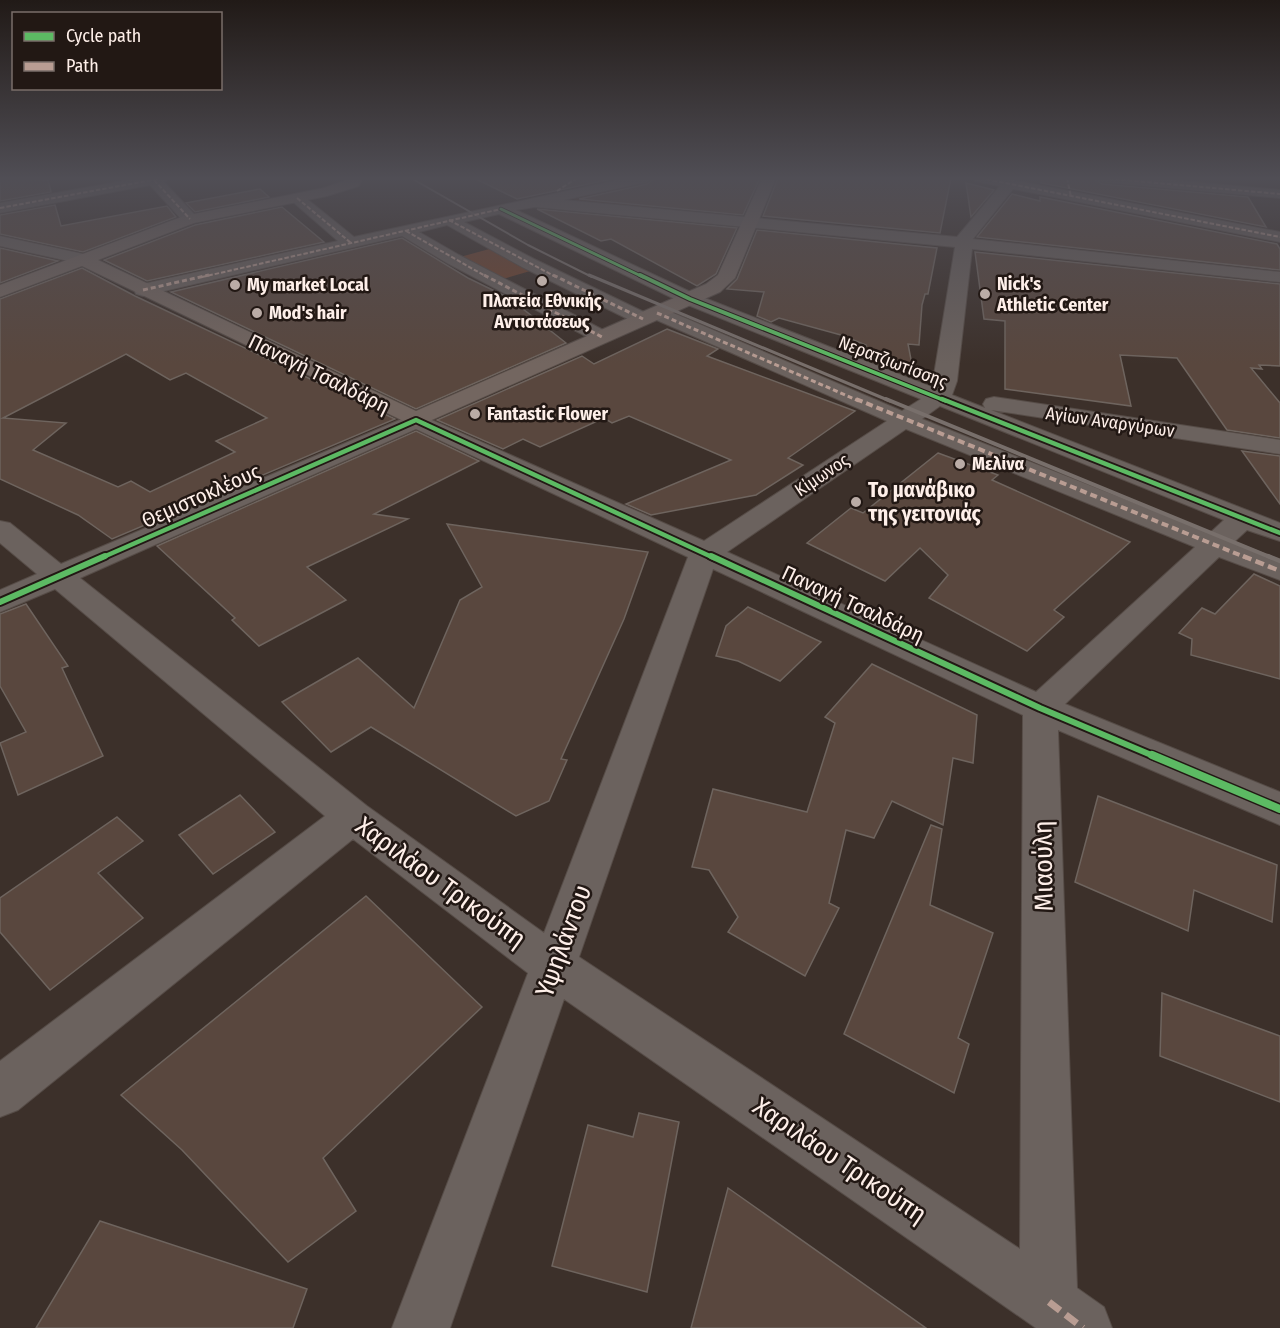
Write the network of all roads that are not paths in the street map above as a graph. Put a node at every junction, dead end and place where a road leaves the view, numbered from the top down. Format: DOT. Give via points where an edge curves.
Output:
graph roads {
  1 [pos="0,240"];
  2 [pos="133,240"];
  3 [pos="347,240"];
  4 [pos="365,240"];
  5 [pos="421,240"];
  6 [pos="486,240"];
  7 [pos="566,240"];
  8 [pos="743,240"];
  9 [pos="934,240"];
  10 [pos="965,240"];
  11 [pos="351,243"];
  12 [pos="965,243"];
  13 [pos="82,259"];
  14 [pos="1280,277"];
  15 [pos="143,290"];
  16 [pos="0,291"];
  17 [pos="690,299"];
  18 [pos="657,313"];
  19 [pos="602,337"];
  20 [pos="940,396"];
  21 [pos="416,420"];
  22 [pos="904,420"];
  23 [pos="1280,447"];
  24 [pos="1244,517"];
  25 [pos="0,528"];
  26 [pos="1280,532"];
  27 [pos="1213,544"];
  28 [pos="704,554"];
  29 [pos="1280,571"];
  30 [pos="59,576"];
  31 [pos="0,602"];
  32 [pos="1040,708"];
  33 [pos="1280,809"];
  34 [pos="353,817"];
  35 [pos="554,966"];
  36 [pos="0,1092"];
  37 [pos="1066,1315"];
  38 [pos="421,1328"];
  1 -- 13 [label="street"];
  2 -- 13 [label="main road"];
  3 -- 11 [label="street"];
  4 -- 11 [label="street"];
  5 -- 19 [label="street"];
  6 -- 18 [label="street" via="528,263"];
  7 -- 17 [label="street, Νερατζιωτίσσης"];
  8 -- 17 [label="main road, Θεμιστοκλέους" via="726,278"];
  9 -- 12 [label="street"];
  10 -- 12 [label="street"];
  11 -- 15 [label="street"];
  12 -- 14 [label="street"];
  12 -- 20 [label="street" via="946,381"];
  13 -- 15 [label="main road, Παναγή Τσαλδάρη"];
  13 -- 16 [label="main road"];
  15 -- 21 [label="main road, Παναγή Τσαλδάρη"];
  17 -- 18 [label="main road, Θεμιστοκλέους"];
  17 -- 20 [label="street, Νερατζιωτίσσης"];
  18 -- 19 [label="main road, Θεμιστοκλέους"];
  18 -- 22 [label="street"];
  19 -- 21 [label="main road, Θεμιστοκλέους"];
  20 -- 22 [label="street, Κίμωνος"];
  20 -- 23 [label="street, Αγίων Αναργύρων"];
  20 -- 24 [label="street, Νερατζιωτίσσης"];
  21 -- 28 [label="street, Παναγή Τσαλδάρη"];
  21 -- 30 [label="street, Θεμιστοκλέους"];
  22 -- 27 [label="street"];
  22 -- 28 [label="street, Κίμωνος"];
  24 -- 26 [label="street, Νερατζιωτίσσης"];
  24 -- 27 [label="street"];
  25 -- 30 [label="street, Χαριλάου Τρικούπη"];
  27 -- 29 [label="street"];
  27 -- 32 [label="street"];
  28 -- 32 [label="street, Παναγή Τσαλδάρη"];
  28 -- 35 [label="street, Υψηλάντου"];
  30 -- 31 [label="street, Θεμιστοκλέους"];
  30 -- 34 [label="street, Χαριλάου Τρικούπη"];
  32 -- 33 [label="street, Παναγή Τσαλδάρη"];
  32 -- 37 [label="street, Μιαούλη"];
  34 -- 35 [label="street, Χαριλάου Τρικούπη"];
  34 -- 36 [label="street"];
  35 -- 37 [label="street, Χαριλάου Τρικούπη"];
  35 -- 38 [label="street, Υψηλάντου"];
}
